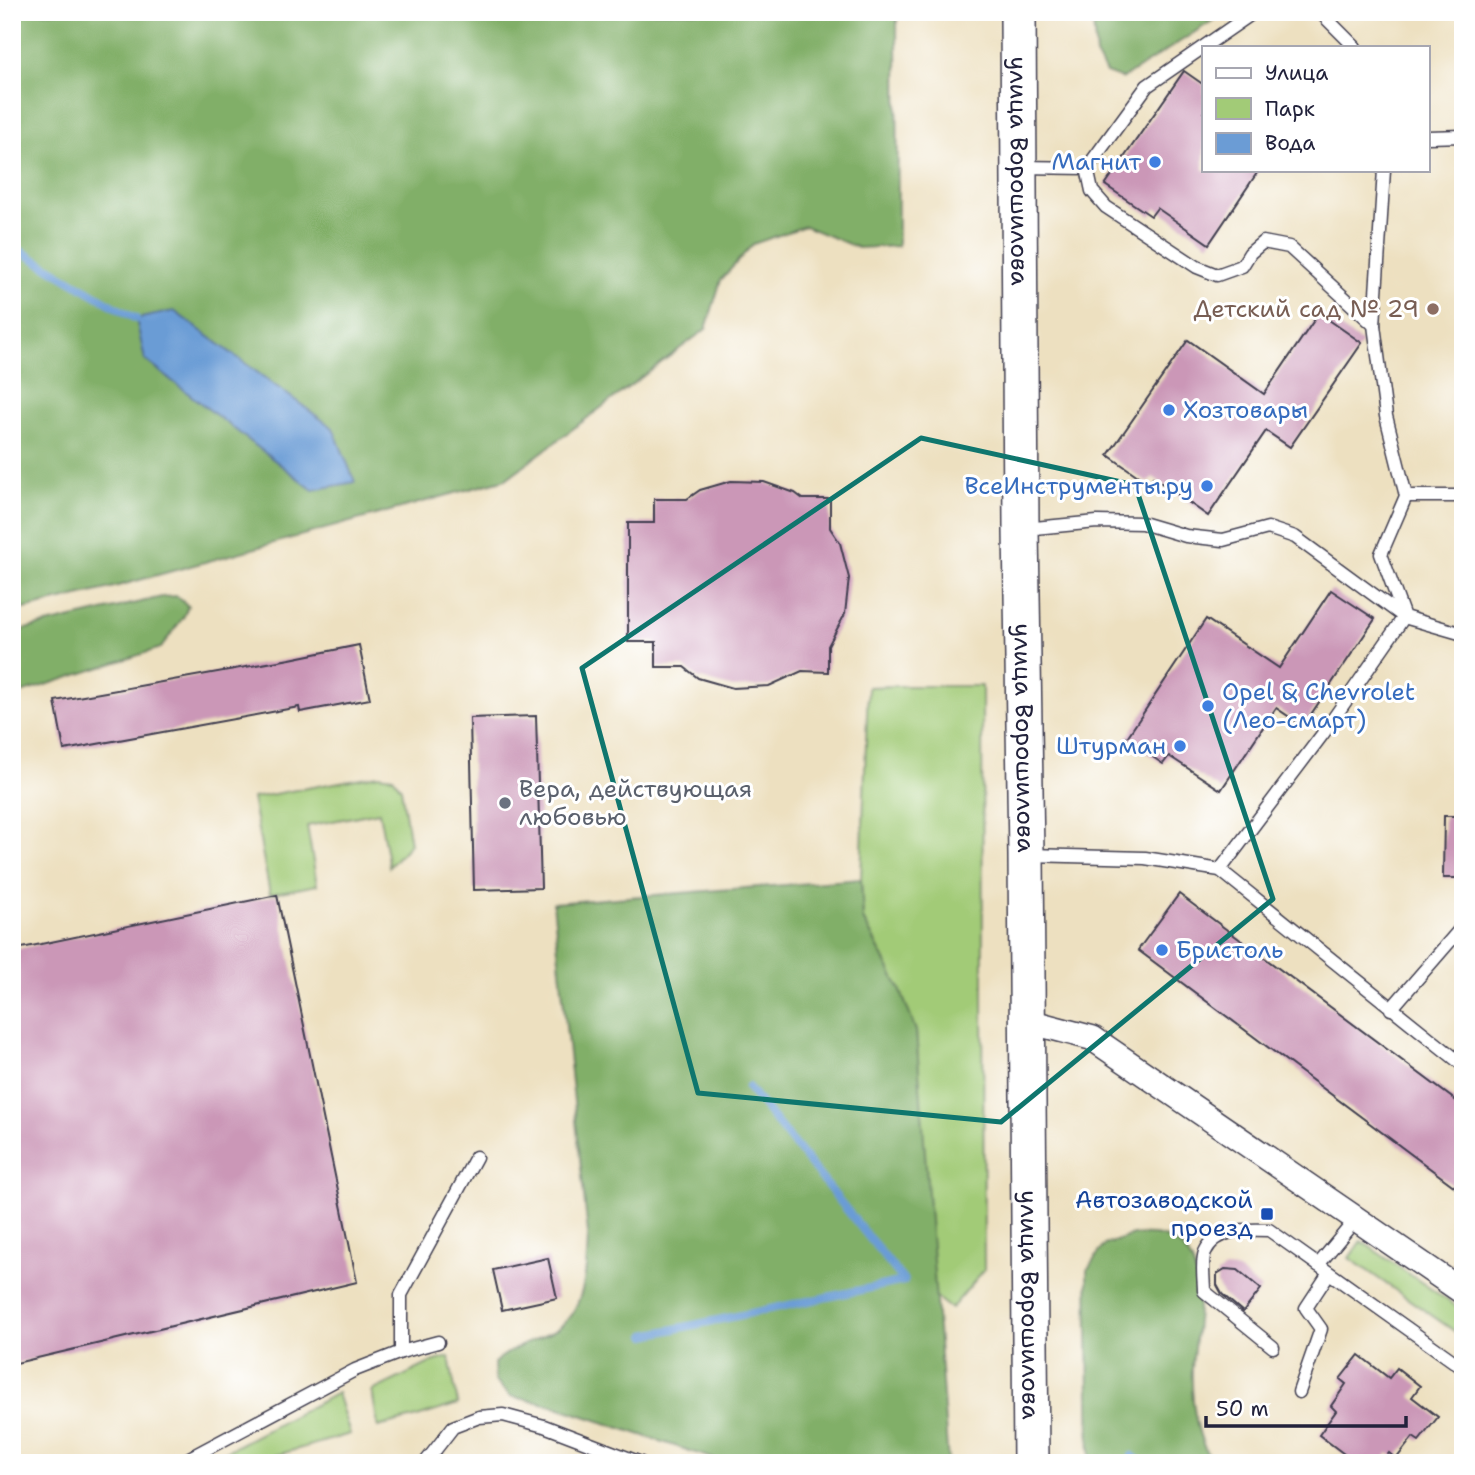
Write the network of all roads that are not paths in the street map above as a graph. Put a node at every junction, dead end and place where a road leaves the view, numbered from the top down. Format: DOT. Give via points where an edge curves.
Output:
graph roads {
  1 [pos="1018,12"];
  2 [pos="1254,12"];
  3 [pos="1320,12"];
  4 [pos="1205,46"];
  5 [pos="1354,46"];
  6 [pos="1202,48"];
  7 [pos="1463,136"];
  8 [pos="1430,137"];
  9 [pos="1020,167"];
  10 [pos="1087,168"];
  11 [pos="1384,172"];
  12 [pos="1374,325"];
  13 [pos="1406,496"];
  14 [pos="1463,496"];
  15 [pos="1021,529"];
  16 [pos="1404,617"];
  17 [pos="1463,634"];
  18 [pos="1026,855"];
  19 [pos="1220,870"];
  20 [pos="1463,926"];
  21 [pos="1391,1009"];
  22 [pos="1027,1021"];
  23 [pos="1463,1065"];
  24 [pos="476,1157"];
  25 [pos="1356,1219"];
  26 [pos="1323,1269"];
  27 [pos="1463,1292"];
  28 [pos="438,1342"];
  29 [pos="1273,1347"];
  30 [pos="401,1352"];
  31 [pos="1463,1368"];
  32 [pos="1299,1392"];
  33 [pos="180,1463"];
  34 [pos="425,1463"];
  35 [pos="642,1463"];
  36 [pos="1031,1463"];
  1 -- 9 [label="main road, улица Ворошилова"];
  2 -- 4 [label="lane"];
  3 -- 5 [label="lane"];
  6 -- 10 [label="lane" via="1147,86"];
  7 -- 8 [label="lane"];
  9 -- 10 [label="lane"];
  9 -- 15 [label="main road, улица Ворошилова"];
  10 -- 12 [label="lane" via="1092,191 1106,207 1196,267 1217,275 1242,267 1263,242 1289,247"];
  11 -- 12 [label="lane"];
  12 -- 13 [label="lane" via="1386,416"];
  13 -- 14 [label="lane"];
  13 -- 16 [label="lane" via="1381,554"];
  15 -- 16 [label="lane" via="1142,523 1186,536 1223,540 1268,528 1295,537"];
  15 -- 18 [label="main road, улица Ворошилова"];
  16 -- 17 [label="lane"];
  16 -- 19 [label="lane" via="1322,736"];
  18 -- 19 [label="lane" via="1145,858"];
  18 -- 22 [label="main road, улица Ворошилова"];
  19 -- 21 [label="lane"];
  20 -- 21 [label="lane"];
  21 -- 23 [label="lane"];
  22 -- 25 [label="street" via="1092,1038"];
  22 -- 36 [label="main road, улица Ворошилова"];
  24 -- 30 [label="lane" via="401,1294"];
  25 -- 26 [label="lane"];
  25 -- 27 [label="street"];
  26 -- 29 [label="lane" via="1269,1230 1220,1235 1204,1253 1204,1291"];
  26 -- 31 [label="lane"];
  26 -- 32 [label="lane" via="1306,1308 1321,1329"];
  28 -- 30 [label="lane"];
  30 -- 33 [label="lane" via="355,1370"];
  34 -- 35 [label="lane" via="453,1427 479,1417 503,1415"];
}
